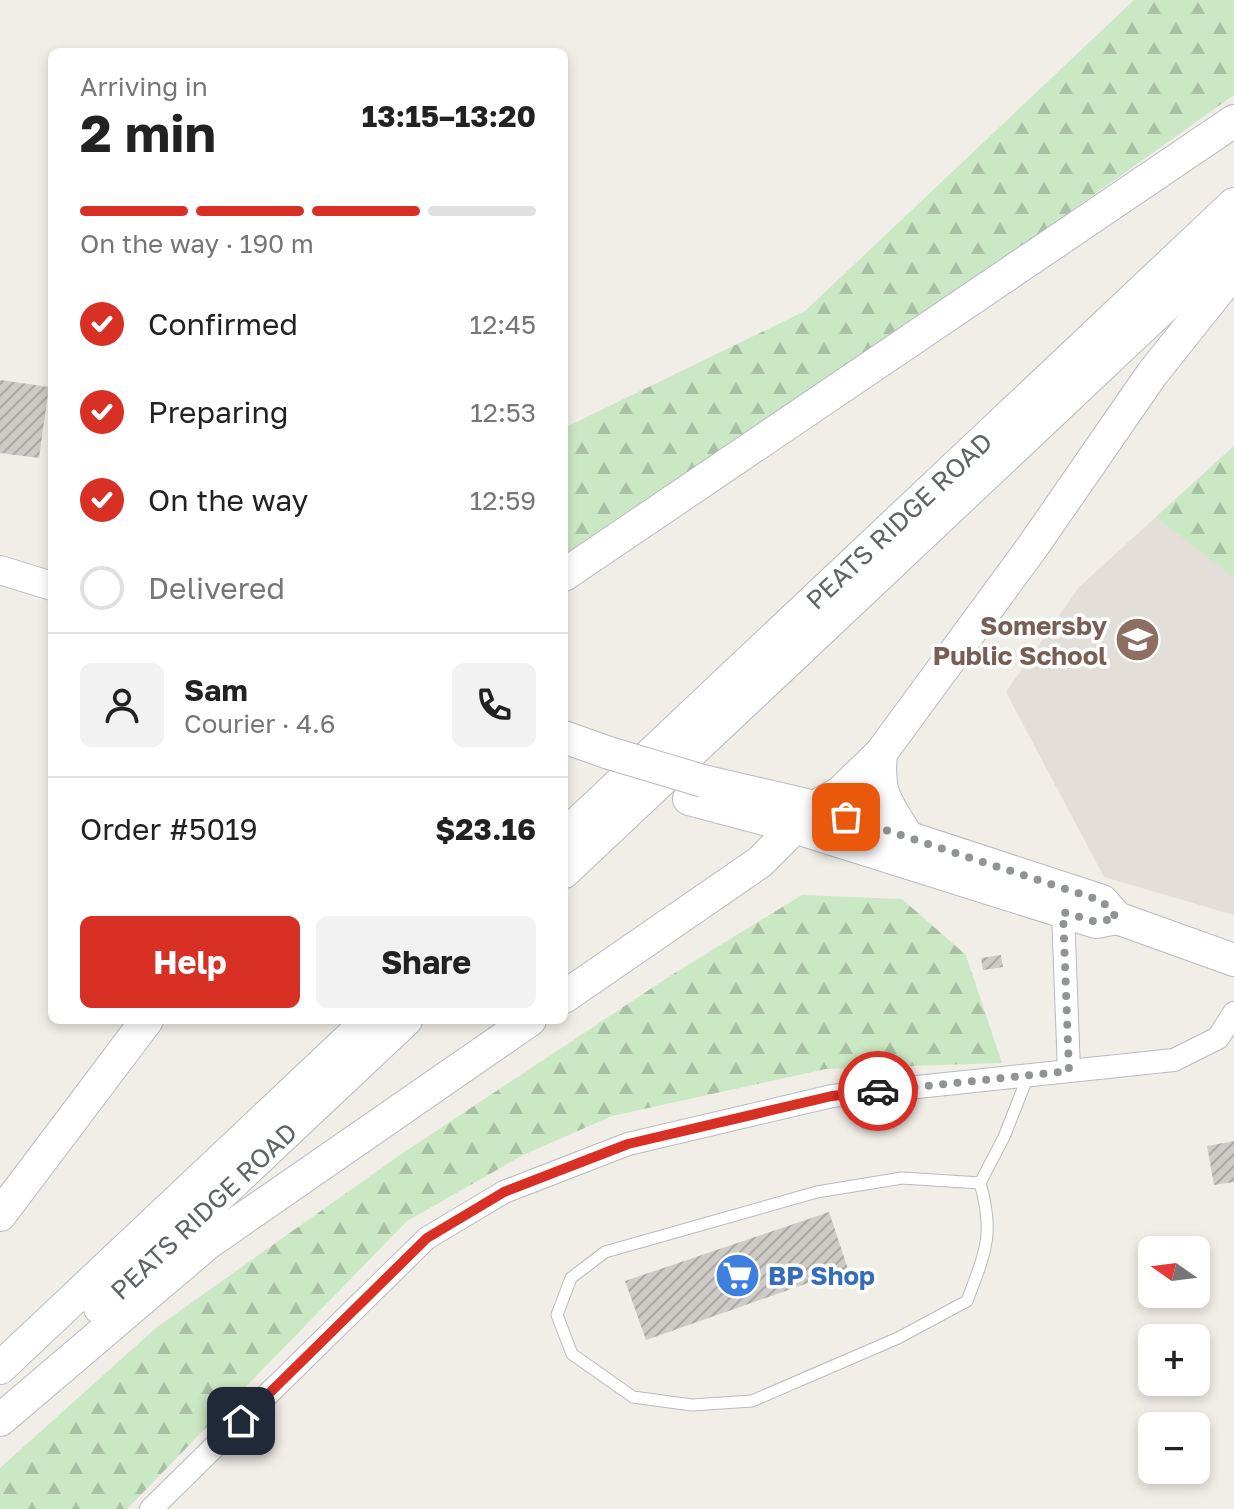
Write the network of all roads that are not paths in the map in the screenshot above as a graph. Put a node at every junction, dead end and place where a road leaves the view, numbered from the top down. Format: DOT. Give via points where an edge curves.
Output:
graph roads {
  1 [pos="1234,121"];
  2 [pos="1234,204"];
  3 [pos="1234,241"];
  4 [pos="1234,271"];
  5 [pos="0,570"];
  6 [pos="568,572"];
  7 [pos="48,585"];
  8 [pos="568,739"];
  9 [pos="881,753"];
  10 [pos="568,759"];
  11 [pos="604,761"];
  12 [pos="805,817"];
  13 [pos="568,832"];
  14 [pos="907,836"];
  15 [pos="568,868"];
  16 [pos="1063,912"];
  17 [pos="1117,918"];
  18 [pos="1234,960"];
  19 [pos="568,994"];
  20 [pos="1234,1013"];
  21 [pos="144,1024"];
  22 [pos="365,1024"];
  23 [pos="402,1024"];
  24 [pos="524,1024"];
  25 [pos="1069,1071"];
  26 [pos="1028,1075"];
  27 [pos="980,1183"];
  28 [pos="0,1215"];
  29 [pos="0,1368"];
  30 [pos="0,1402"];
  31 [pos="0,1420"];
  32 [pos="151,1509"];
  1 -- 6 [label="main road"];
  2 -- 13 [label="main road, PEATS RIDGE ROAD"];
  3 -- 15 [label="main road, PEATS RIDGE ROAD"];
  4 -- 9 [label="main road" via="1152,374"];
  5 -- 7 [label="street"];
  8 -- 11 [label="main road"];
  9 -- 12 [label="main road" via="841,792"];
  9 -- 14 [label="main road" via="879,782"];
  10 -- 11 [label="main road"];
  11 -- 12 [label="main road"];
  12 -- 14 [label="main road"];
  12 -- 16 [label="main road"];
  12 -- 19 [label="main road" via="760,862"];
  14 -- 17 [label="main road" via="1102,901"];
  16 -- 17 [label="main road" via="1096,922"];
  16 -- 25 [label="street"];
  17 -- 18 [label="main road"];
  20 -- 25 [label="street" via="1218,1038 1174,1060"];
  21 -- 28 [label="main road"];
  22 -- 29 [label="main road, PEATS RIDGE ROAD"];
  23 -- 30 [label="main road, PEATS RIDGE ROAD"];
  24 -- 31 [label="main road" via="208,1243"];
  25 -- 26 [label="street"];
  26 -- 27 [label="lane"];
  26 -- 32 [label="street" via="832,1096 628,1144 504,1192 427,1238"];
  27 -- 27 [label="lane" via="902,1178 817,1192 605,1252 571,1278 557,1315 572,1354 633,1397 692,1405 752,1401 898,1338 967,1301 988,1248 988,1210"];
}
